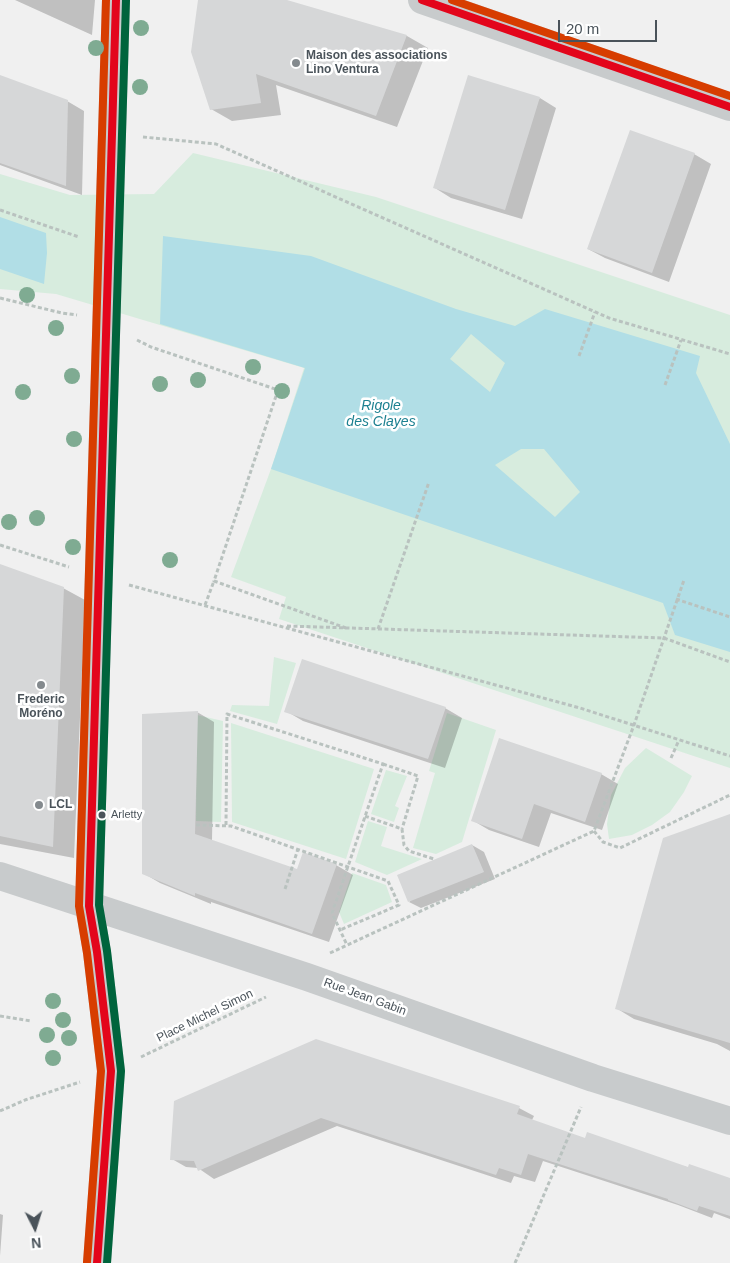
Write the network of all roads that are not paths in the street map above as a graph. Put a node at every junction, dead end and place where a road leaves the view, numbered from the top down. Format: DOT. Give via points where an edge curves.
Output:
graph roads {
  1 [pos="116,0"];
  2 [pos="422,0"];
  3 [pos="730,107"];
  4 [pos="0,876"];
  5 [pos="89,906"];
  6 [pos="730,1121"];
  7 [pos="97,1263"];
  1 -- 5 [label="street"];
  2 -- 3 [label="street"];
  4 -- 5 [label="street, Rue Jean Gabin"];
  5 -- 6 [label="street, Rue Jean Gabin" via="307,976 592,1078"];
  5 -- 7 [label="street" via="111,1071"];
}
